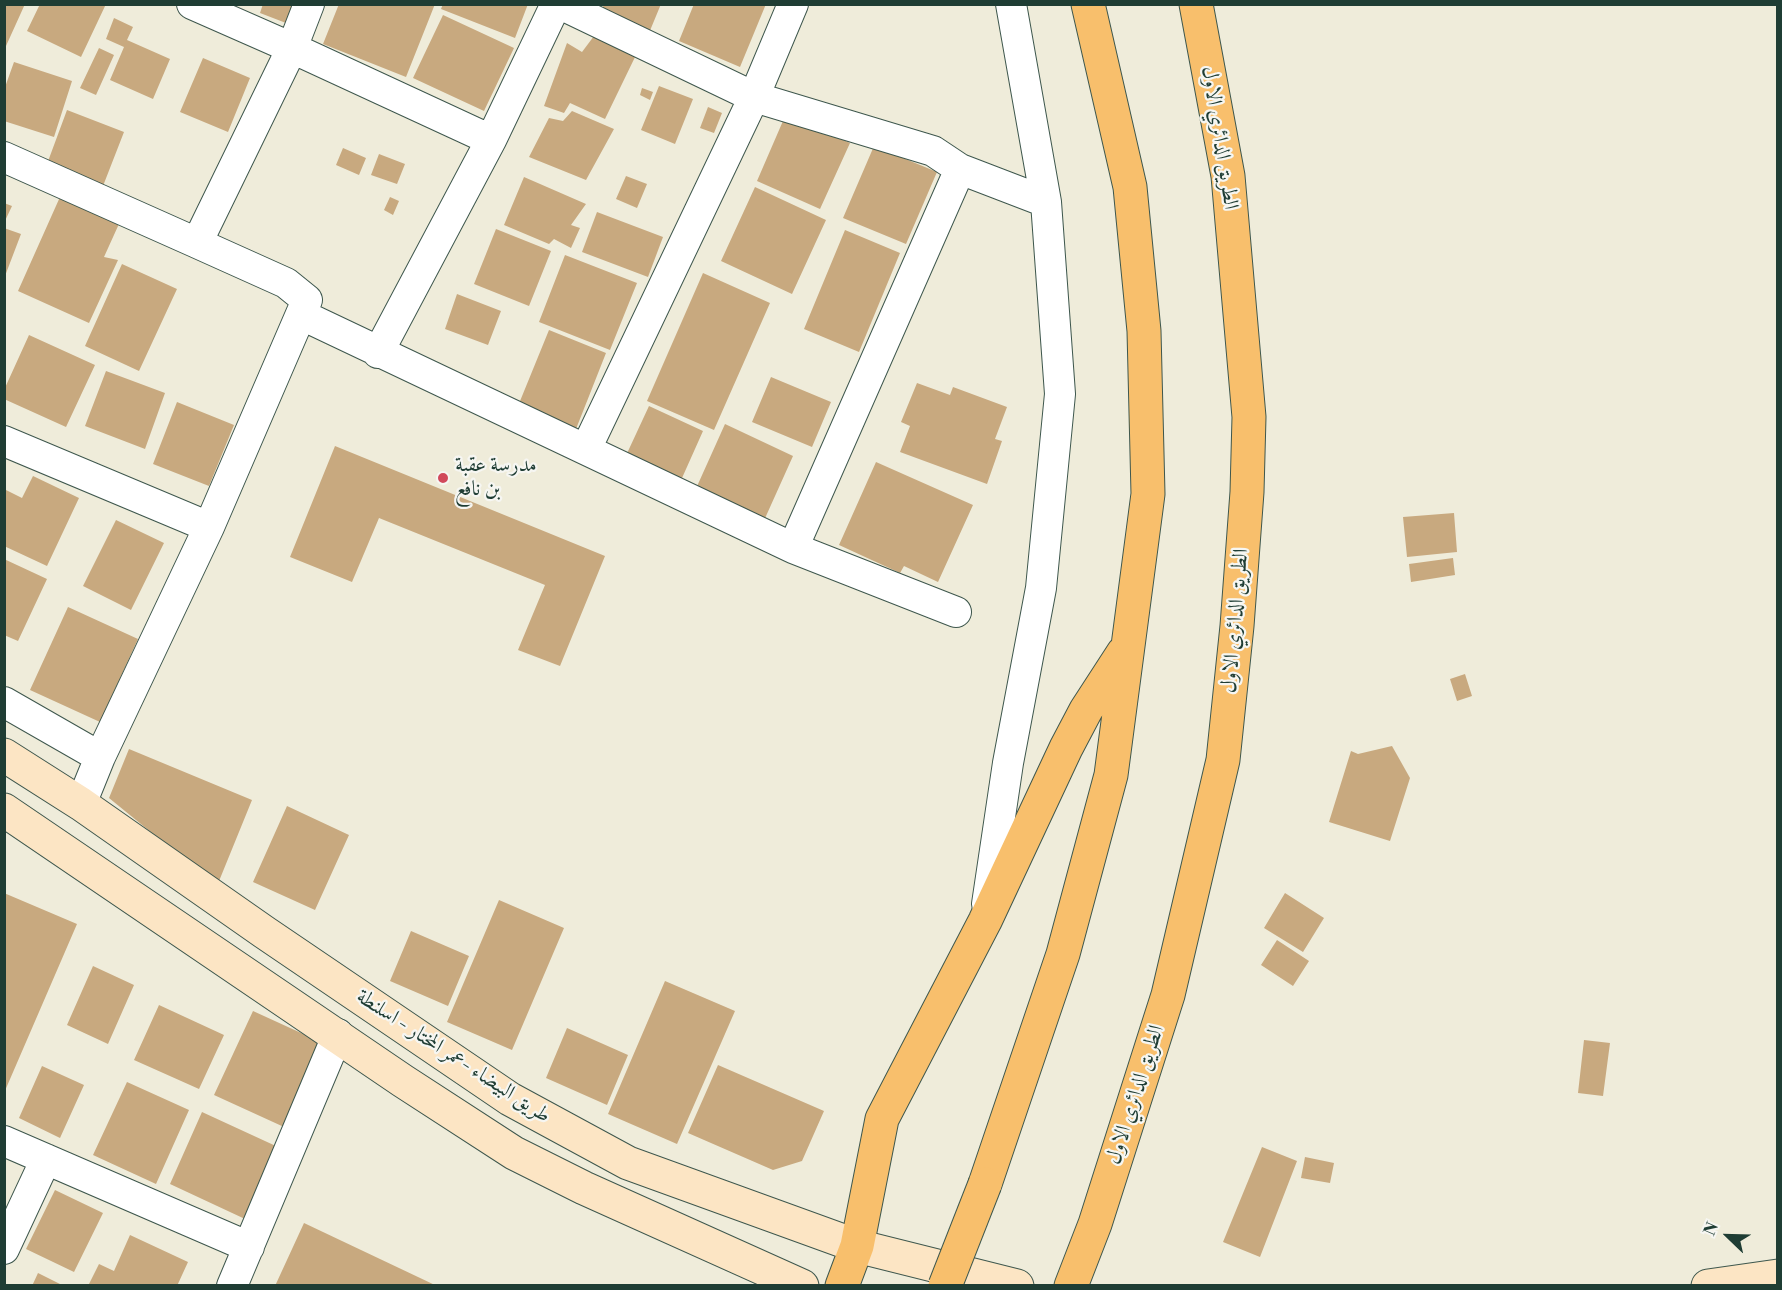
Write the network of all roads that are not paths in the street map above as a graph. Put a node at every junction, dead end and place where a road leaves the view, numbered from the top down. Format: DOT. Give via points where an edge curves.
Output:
graph roads {
  1 [pos="192,4"];
  2 [pos="309,4"];
  3 [pos="558,4"];
  4 [pos="793,4"];
  5 [pos="1011,4"];
  6 [pos="1088,4"];
  7 [pos="1196,4"];
  8 [pos="292,48"];
  9 [pos="754,97"];
  10 [pos="491,140"];
  11 [pos="4,157"];
  12 [pos="960,169"];
  13 [pos="1046,202"];
  14 [pos="197,243"];
  15 [pos="302,315"];
  16 [pos="378,353"];
  17 [pos="4,441"];
  18 [pos="586,449"];
  19 [pos="209,527"];
  20 [pos="793,548"];
  21 [pos="956,612"];
  22 [pos="1129,644"];
  23 [pos="4,702"];
  24 [pos="4,755"];
  25 [pos="100,757"];
  26 [pos="42,779"];
  27 [pos="81,804"];
  28 [pos="10,814"];
  29 [pos="985,921"];
  30 [pos="338,1034"];
  31 [pos="4,1141"];
  32 [pos="46,1159"];
  33 [pos="857,1246"];
  34 [pos="249,1247"];
  35 [pos="4,1249"];
  36 [pos="1778,1276"];
  37 [pos="232,1286"];
  38 [pos="802,1286"];
  39 [pos="842,1286"];
  40 [pos="945,1286"];
  41 [pos="1017,1286"];
  42 [pos="1071,1286"];
  43 [pos="1708,1286"];
  1 -- 8 [label="street"];
  2 -- 8 [label="street"];
  3 -- 9 [label="street"];
  3 -- 10 [label="street"];
  4 -- 9 [label="street"];
  5 -- 13 [label="street"];
  6 -- 22 [label="main road" via="1130,187 1144,331 1148,494"];
  7 -- 42 [label="main road, الطريق الدائري الاول" via="1228,176 1249,417 1237,626 1223,760 1168,995 1095,1224"];
  8 -- 10 [label="street"];
  8 -- 14 [label="street"];
  9 -- 12 [label="street" via="933,151"];
  9 -- 18 [label="street"];
  10 -- 16 [label="street"];
  11 -- 14 [label="street"];
  12 -- 13 [label="street"];
  12 -- 20 [label="street"];
  13 -- 29 [label="street" via="1060,394 1041,588 1008,763"];
  14 -- 15 [label="street" via="298,291 307,300"];
  15 -- 16 [label="street"];
  15 -- 19 [label="street"];
  16 -- 18 [label="street"];
  17 -- 19 [label="street"];
  18 -- 20 [label="street"];
  19 -- 25 [label="street"];
  20 -- 21 [label="street"];
  22 -- 29 [label="main road" via="1066,748"];
  22 -- 40 [label="main road, bridge" via="1111,775 1063,954 985,1184"];
  23 -- 25 [label="street"];
  24 -- 26 [label="main road, طريق البيضاء -عمر المختار - اسلنطة"];
  25 -- 27 [label="street"];
  26 -- 27 [label="main road, طريق البيضاء -عمر المختار - اسلنطة"];
  26 -- 28 [label="main road"];
  27 -- 33 [label="main road, طريق البيضاء -عمر المختار - اسلنطة" via="510,1099 628,1163"];
  28 -- 30 [label="main road, طريق البيضاء -عمر المختار - اسلنطة"];
  29 -- 33 [label="main road" via="882,1119"];
  30 -- 34 [label="street"];
  30 -- 38 [label="main road, طريق البيضاء -عمر المختار - اسلنطة" via="514,1153"];
  31 -- 32 [label="street"];
  32 -- 34 [label="street"];
  32 -- 35 [label="street"];
  33 -- 39 [label="main road"];
  33 -- 41 [label="main road, طريق البيضاء -عمر المختار - اسلنطة"];
  34 -- 37 [label="street"];
  36 -- 43 [label="main road"];
}
